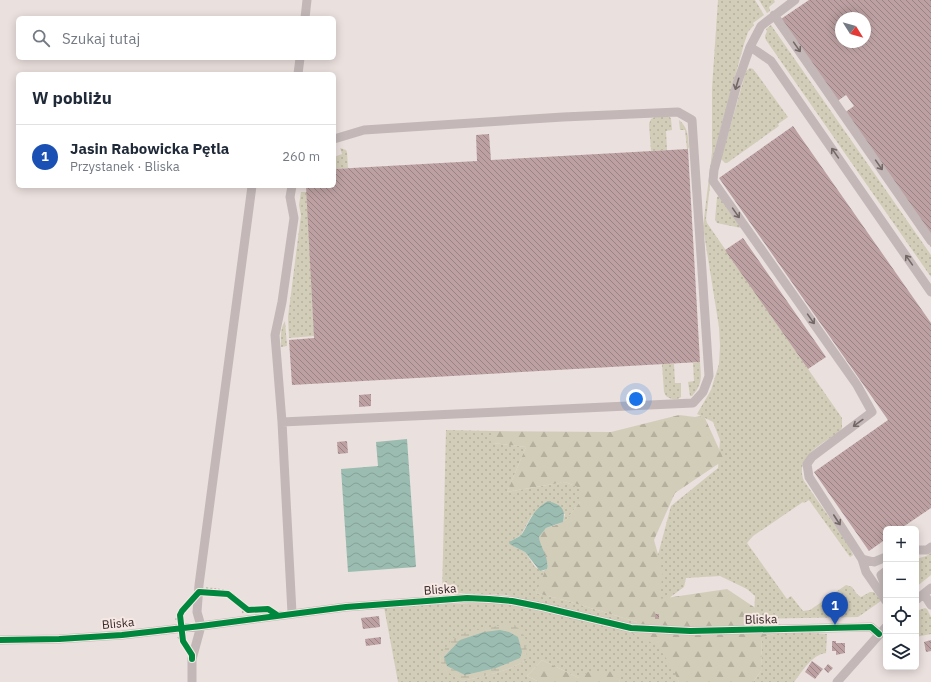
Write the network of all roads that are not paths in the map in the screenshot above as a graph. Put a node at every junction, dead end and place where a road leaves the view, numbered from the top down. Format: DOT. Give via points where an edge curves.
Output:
graph roads {
  1 [pos="307,0"];
  2 [pos="795,0"];
  3 [pos="774,15"];
  4 [pos="305,16"];
  5 [pos="750,47"];
  6 [pos="300,60"];
  7 [pos="298,72"];
  8 [pos="336,138"];
  9 [pos="252,188"];
  10 [pos="292,188"];
  11 [pos="931,241"];
  12 [pos="931,292"];
  13 [pos="282,422"];
  14 [pos="931,547"];
  15 [pos="919,550"];
  16 [pos="883,558"];
  17 [pos="862,559"];
  18 [pos="927,591"];
  19 [pos="884,598"];
  20 [pos="918,598"];
  21 [pos="931,605"];
  22 [pos="292,613"];
  23 [pos="201,626"];
  24 [pos="883,630"];
  25 [pos="879,634"];
  26 [pos="0,640"];
  27 [pos="192,682"];
  28 [pos="837,682"];
  1 -- 4 [label="street"];
  2 -- 3 [label="street"];
  3 -- 5 [label="street" via="761,26"];
  3 -- 11 [label="street, one-way"];
  12 -- 5 [label="street, one-way" via="770,61"];
  5 -- 17 [label="street, one-way" via="735,92 713,181 857,384 872,412 812,457 807,464 809,477"];
  6 -- 7 [label="street"];
  8 -- 13 [label="street" via="364,130 563,117 678,112 692,120 708,376 703,392 693,403"];
  9 -- 23 [label="street" via="198,592 196,612"];
  10 -- 13 [label="street" via="290,197 294,218 275,335"];
  13 -- 22 [label="street"];
  14 -- 15 [label="street"];
  16 -- 17 [label="street" via="874,562"];
  17 -- 19 [label="street" via="866,572"];
  18 -- 20 [label="street"];
  18 -- 21 [label="street"];
  22 -- 23 [label="street, Bliska"];
  22 -- 25 [label="street, Bliska" via="346,606 489,598 646,630 872,628"];
  23 -- 26 [label="street, Bliska" via="79,638"];
  23 -- 27 [label="street" via="192,659"];
  24 -- 25 [label="street"];
  25 -- 28 [label="street"];
}
